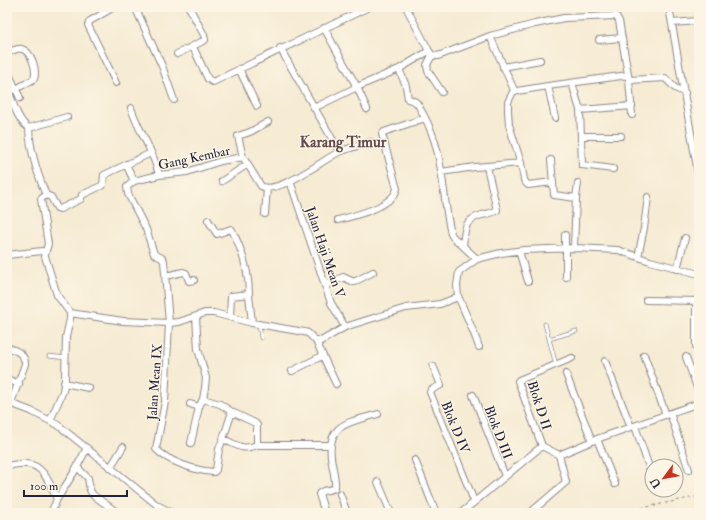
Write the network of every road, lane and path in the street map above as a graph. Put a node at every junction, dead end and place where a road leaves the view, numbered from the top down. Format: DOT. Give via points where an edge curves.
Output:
graph roads {
  1 [pos="114,7"];
  2 [pos="135,7"];
  3 [pos="189,7"];
  4 [pos="369,7"];
  5 [pos="406,7"];
  6 [pos="669,7"];
  7 [pos="699,21"];
  8 [pos="672,23"];
  9 [pos="324,28"];
  10 [pos="490,36"];
  11 [pos="621,38"];
  12 [pos="598,40"];
  13 [pos="193,47"];
  14 [pos="280,48"];
  15 [pos="7,53"];
  16 [pos="430,53"];
  17 [pos="177,54"];
  18 [pos="540,60"];
  19 [pos="503,68"];
  20 [pos="239,69"];
  21 [pos="399,69"];
  22 [pos="7,70"];
  23 [pos="629,78"];
  24 [pos="572,82"];
  25 [pos="116,83"];
  26 [pos="548,86"];
  27 [pos="7,87"];
  28 [pos="357,87"];
  29 [pos="16,89"];
  30 [pos="514,90"];
  31 [pos="442,92"];
  32 [pos="685,93"];
  33 [pos="20,98"];
  34 [pos="174,100"];
  35 [pos="10,102"];
  36 [pos="257,106"];
  37 [pos="632,106"];
  38 [pos="131,108"];
  39 [pos="314,108"];
  40 [pos="367,109"];
  41 [pos="580,110"];
  42 [pos="632,115"];
  43 [pos="67,117"];
  44 [pos="425,118"];
  45 [pos="555,118"];
  46 [pos="268,122"];
  47 [pos="29,128"];
  48 [pos="581,136"];
  49 [pos="621,136"];
  50 [pos="371,142"];
  51 [pos="338,152"];
  52 [pos="151,153"];
  53 [pos="243,157"];
  54 [pos="551,160"];
  55 [pos="521,162"];
  56 [pos="126,164"];
  57 [pos="248,164"];
  58 [pos="487,167"];
  59 [pos="613,169"];
  60 [pos="441,172"];
  61 [pos="159,175"];
  62 [pos="699,179"];
  63 [pos="134,181"];
  64 [pos="222,181"];
  65 [pos="290,181"];
  66 [pos="553,182"];
  67 [pos="578,183"];
  68 [pos="127,187"];
  69 [pos="267,188"];
  70 [pos="46,196"];
  71 [pos="648,197"];
  72 [pos="576,198"];
  73 [pos="265,214"];
  74 [pos="208,220"];
  75 [pos="338,220"];
  76 [pos="565,235"];
  77 [pos="685,238"];
  78 [pos="463,246"];
  79 [pos="574,248"];
  80 [pos="565,249"];
  81 [pos="519,251"];
  82 [pos="45,254"];
  83 [pos="7,255"];
  84 [pos="638,258"];
  85 [pos="478,259"];
  86 [pos="677,269"];
  87 [pos="373,272"];
  88 [pos="699,274"];
  89 [pos="166,276"];
  90 [pos="566,277"];
  91 [pos="194,280"];
  92 [pos="528,281"];
  93 [pos="325,286"];
  94 [pos="249,295"];
  95 [pos="458,296"];
  96 [pos="646,300"];
  97 [pos="698,301"];
  98 [pos="70,312"];
  99 [pos="196,317"];
  100 [pos="230,317"];
  101 [pos="169,320"];
  102 [pos="256,323"];
  103 [pos="545,324"];
  104 [pos="345,327"];
  105 [pos="576,331"];
  106 [pos="261,338"];
  107 [pos="549,339"];
  108 [pos="316,341"];
  109 [pos="7,346"];
  110 [pos="696,346"];
  111 [pos="479,347"];
  112 [pos="644,355"];
  113 [pos="49,356"];
  114 [pos="322,356"];
  115 [pos="686,357"];
  116 [pos="66,358"];
  117 [pos="572,358"];
  118 [pos="605,361"];
  119 [pos="556,365"];
  120 [pos="434,366"];
  121 [pos="292,371"];
  122 [pos="566,374"];
  123 [pos="7,380"];
  124 [pos="64,383"];
  125 [pos="18,384"];
  126 [pos="336,384"];
  127 [pos="89,388"];
  128 [pos="699,393"];
  129 [pos="473,395"];
  130 [pos="203,400"];
  131 [pos="9,402"];
  132 [pos="699,403"];
  133 [pos="190,404"];
  134 [pos="199,407"];
  135 [pos="232,412"];
  136 [pos="378,414"];
  137 [pos="668,414"];
  138 [pos="50,421"];
  139 [pos="633,427"];
  140 [pos="223,439"];
  141 [pos="595,440"];
  142 [pos="191,443"];
  143 [pos="257,445"];
  144 [pos="331,445"];
  145 [pos="542,446"];
  146 [pos="123,447"];
  147 [pos="87,448"];
  148 [pos="559,454"];
  149 [pos="645,458"];
  150 [pos="415,460"];
  151 [pos="7,466"];
  152 [pos="76,467"];
  153 [pos="110,468"];
  154 [pos="689,470"];
  155 [pos="505,476"];
  156 [pos="378,482"];
  157 [pos="614,484"];
  158 [pos="340,494"];
  159 [pos="699,496"];
  160 [pos="57,499"];
  161 [pos="474,501"];
  162 [pos="655,505"];
  163 [pos="51,513"];
  164 [pos="118,513"];
  165 [pos="172,513"];
  166 [pos="325,513"];
  167 [pos="347,513"];
  168 [pos="391,513"];
  169 [pos="436,513"];
  170 [pos="461,513"];
  171 [pos="530,513"];
  172 [pos="618,513"];
  173 [pos="655,513"];
  1 -- 25 [label="street" via="90,20 88,25"];
  2 -- 34 [label="street" via="162,66"];
  3 -- 13 [label="street" via="205,40"];
  4 -- 9 [label="street"];
  5 -- 16 [label="street"];
  6 -- 8 [label="street"];
  7 -- 8 [label="street"];
  8 -- 32 [label="street"];
  9 -- 14 [label="street"];
  9 -- 28 [label="street"];
  10 -- 11 [label="street" via="551,20 614,16 618,19"];
  10 -- 16 [label="street" via="438,56"];
  10 -- 19 [label="street"];
  11 -- 12 [label="street"];
  11 -- 23 [label="street"];
  13 -- 17 [label="street"];
  13 -- 20 [label="street" via="210,81 213,82"];
  14 -- 20 [label="street"];
  14 -- 39 [label="street"];
  15 -- 29 [label="street" via="18,48 24,50 35,69 34,79"];
  16 -- 21 [label="street"];
  16 -- 31 [label="street" via="428,71"];
  18 -- 19 [label="street"];
  19 -- 30 [label="street"];
  20 -- 36 [label="street"];
  21 -- 28 [label="street"];
  21 -- 44 [label="street" via="408,99 415,101"];
  22 -- 29 [label="street"];
  23 -- 24 [label="street"];
  23 -- 32 [label="street" via="665,78"];
  23 -- 37 [label="street"];
  24 -- 26 [label="street"];
  24 -- 41 [label="street"];
  26 -- 30 [label="street"];
  26 -- 45 [label="street"];
  27 -- 35 [label="street"];
  28 -- 39 [label="street"];
  28 -- 40 [label="street"];
  29 -- 33 [label="street"];
  30 -- 55 [label="street" via="508,102 509,125"];
  32 -- 62 [label="street"];
  35 -- 47 [label="street" via="23,124"];
  37 -- 41 [label="street"];
  37 -- 42 [label="street"];
  38 -- 52 [label="street"];
  39 -- 51 [label="street"];
  41 -- 48 [label="street"];
  43 -- 47 [label="street"];
  44 -- 60 [label="street" via="436,144"];
  44 -- 75 [label="street" via="382,134 396,192 374,209"];
  46 -- 53 [label="street" via="238,136"];
  47 -- 70 [label="street" via="32,153"];
  48 -- 49 [label="street"];
  48 -- 59 [label="street" via="582,165"];
  50 -- 51 [label="street"];
  51 -- 65 [label="street"];
  52 -- 56 [label="street"];
  52 -- 61 [label="street"];
  53 -- 57 [label="street, Gang Kembar"];
  53 -- 61 [label="street, Gang Kembar" via="187,172"];
  54 -- 66 [label="street"];
  55 -- 58 [label="street"];
  55 -- 66 [label="street" via="526,184"];
  56 -- 63 [label="street"];
  56 -- 70 [label="street" via="104,175 103,185 60,210 56,208 51,197"];
  57 -- 64 [label="street"];
  57 -- 69 [label="street, Gang Kembar" via="262,186"];
  58 -- 60 [label="street"];
  58 -- 78 [label="street" via="497,210 467,223"];
  60 -- 78 [label="street" via="451,234"];
  61 -- 63 [label="street, Gang Kembar"];
  63 -- 68 [label="street, Gang Kembar"];
  65 -- 69 [label="street"];
  65 -- 93 [label="street, Jalan Haji Mean V"];
  66 -- 72 [label="street" via="554,195"];
  67 -- 72 [label="street"];
  68 -- 89 [label="street, Jalan Mean IX" via="154,254 164,261"];
  69 -- 73 [label="street"];
  70 -- 82 [label="street" via="41,200 48,244"];
  71 -- 84 [label="street"];
  72 -- 79 [label="street"];
  74 -- 94 [label="street" via="218,234 232,230 247,270"];
  76 -- 80 [label="street"];
  77 -- 86 [label="street"];
  78 -- 85 [label="street"];
  79 -- 80 [label="street"];
  79 -- 84 [label="street" via="618,250"];
  80 -- 81 [label="street"];
  80 -- 90 [label="street"];
  81 -- 85 [label="street"];
  81 -- 92 [label="street"];
  82 -- 83 [label="street" via="42,251"];
  82 -- 98 [label="street" via="57,295"];
  84 -- 86 [label="street"];
  85 -- 95 [label="street" via="460,272"];
  86 -- 88 [label="street"];
  87 -- 93 [label="street" via="354,282 343,278"];
  89 -- 91 [label="street" via="182,272 186,273 189,281"];
  89 -- 101 [label="street, Jalan Mean IX"];
  93 -- 104 [label="street, Jalan Haji Mean V" via="331,303"];
  94 -- 100 [label="street" via="231,296"];
  94 -- 102 [label="street"];
  95 -- 104 [label="street" via="440,304 406,308"];
  95 -- 111 [label="street"];
  96 -- 97 [label="street"];
  97 -- 110 [label="street"];
  98 -- 101 [label="street" via="123,321"];
  98 -- 116 [label="street"];
  99 -- 100 [label="street" via="214,313"];
  99 -- 101 [label="street" via="178,322"];
  99 -- 130 [label="street" via="198,349 206,378"];
  100 -- 102 [label="street"];
  101 -- 140 [label="street, Jalan Mean IX" via="165,402 157,450 184,465 214,472"];
  102 -- 106 [label="lane"];
  102 -- 108 [label="street" via="308,333"];
  103 -- 107 [label="lane"];
  104 -- 108 [label="street" via="321,341"];
  105 -- 107 [label="lane"];
  107 -- 119 [label="lane"];
  108 -- 114 [label="street"];
  109 -- 125 [label="street" via="25,357"];
  112 -- 137 [label="street"];
  113 -- 116 [label="lane"];
  114 -- 121 [label="street"];
  114 -- 126 [label="street"];
  115 -- 128 [label="street"];
  116 -- 124 [label="street"];
  117 -- 119 [label="street, Blok D II"];
  118 -- 139 [label="street"];
  119 -- 145 [label="street, Blok D II" via="518,381"];
  120 -- 161 [label="street, Blok D IV" via="441,385 430,392"];
  122 -- 141 [label="street"];
  123 -- 125 [label="street"];
  124 -- 127 [label="street"];
  124 -- 138 [label="street"];
  125 -- 131 [label="street"];
  129 -- 155 [label="street, Blok D III"];
  130 -- 134 [label="street"];
  130 -- 135 [label="street" via="215,402"];
  131 -- 138 [label="street"];
  132 -- 137 [label="street"];
  133 -- 134 [label="street"];
  134 -- 142 [label="street"];
  135 -- 140 [label="street"];
  135 -- 143 [label="street" via="257,425"];
  136 -- 144 [label="street" via="337,428"];
  137 -- 139 [label="street"];
  137 -- 154 [label="street"];
  138 -- 147 [label="street"];
  139 -- 141 [label="street"];
  139 -- 149 [label="street"];
  140 -- 143 [label="street" via="242,448"];
  141 -- 148 [label="street"];
  141 -- 157 [label="street"];
  143 -- 144 [label="street"];
  144 -- 166 [label="street" via="330,456 335,488 319,494"];
  145 -- 148 [label="street"];
  145 -- 155 [label="street"];
  146 -- 153 [label="street"];
  147 -- 152 [label="street"];
  147 -- 153 [label="street"];
  148 -- 171 [label="street" via="566,482"];
  150 -- 169 [label="street"];
  151 -- 160 [label="street" via="35,466 46,476"];
  152 -- 160 [label="street"];
  152 -- 164 [label="street" via="88,478 93,495"];
  153 -- 165 [label="street" via="157,505"];
  155 -- 161 [label="street"];
  156 -- 168 [label="street"];
  158 -- 167 [label="street"];
  159 -- 162 [label="path"];
  160 -- 163 [label="street"];
  161 -- 170 [label="street"];
  162 -- 172 [label="path"];
  162 -- 173 [label="path"];
}
